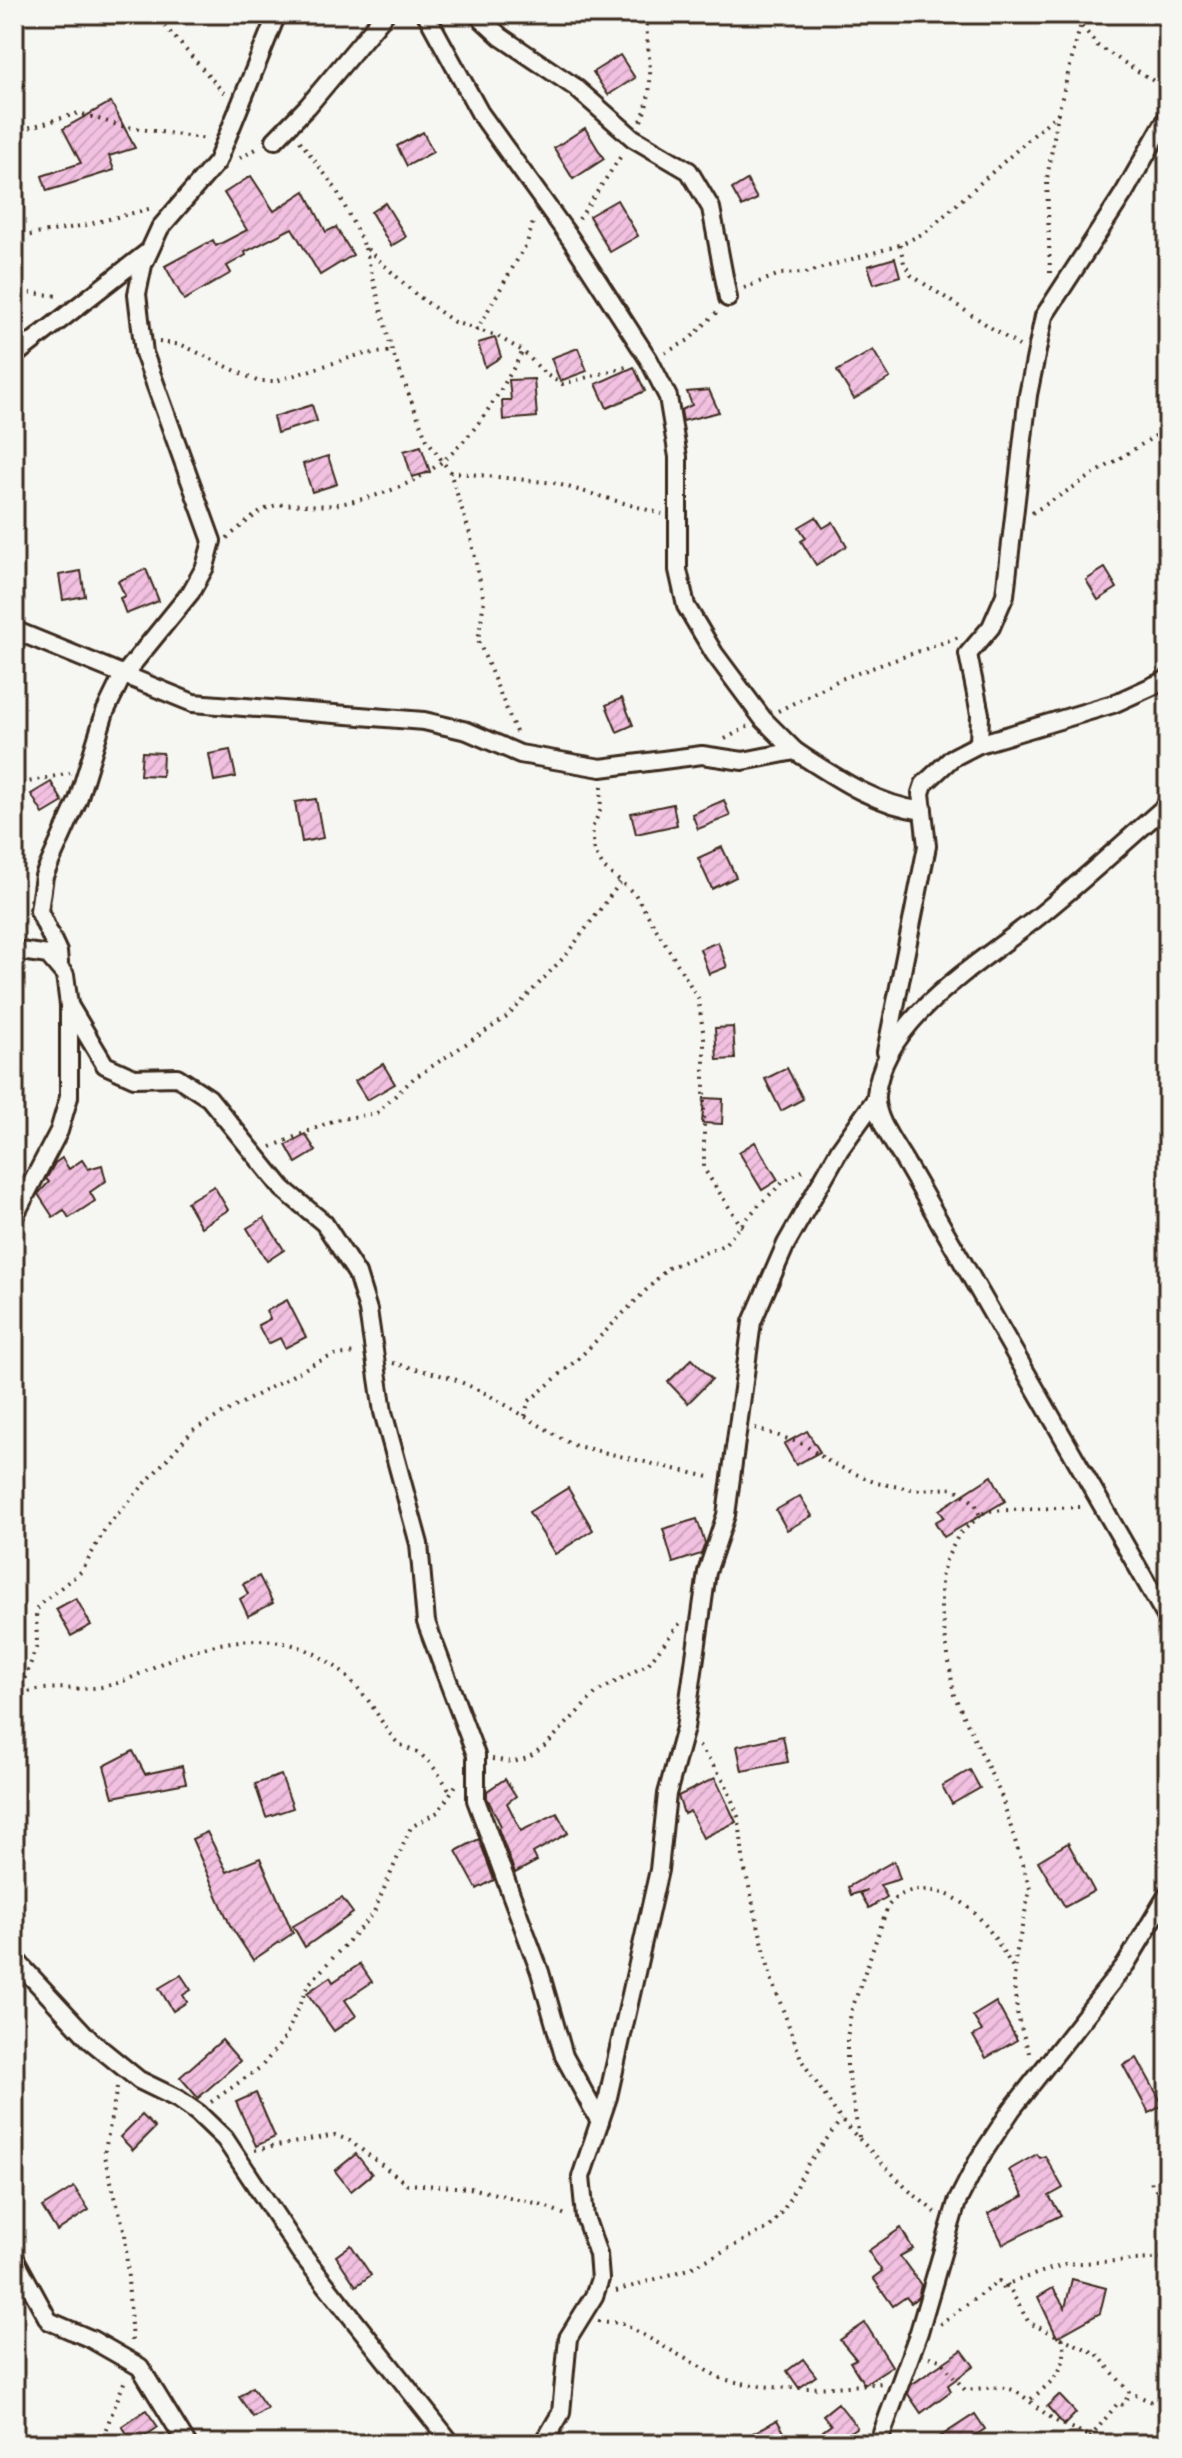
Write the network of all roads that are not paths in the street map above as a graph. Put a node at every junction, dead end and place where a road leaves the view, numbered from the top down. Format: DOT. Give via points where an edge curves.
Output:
graph roads {
  1 [pos="277,14"];
  2 [pos="385,14"];
  3 [pos="426,14"];
  4 [pos="476,14"];
  5 [pos="1168,116"];
  6 [pos="275,140"];
  7 [pos="150,250"];
  8 [pos="728,298"];
  9 [pos="14,356"];
  10 [pos="14,630"];
  11 [pos="122,677"];
  12 [pos="1168,679"];
  13 [pos="979,744"];
  14 [pos="795,751"];
  15 [pos="1168,804"];
  16 [pos="923,811"];
  17 [pos="14,950"];
  18 [pos="59,963"];
  19 [pos="69,1005"];
  20 [pos="886,1055"];
  21 [pos="875,1100"];
  22 [pos="14,1217"];
  23 [pos="1168,1620"];
  24 [pos="1168,1894"];
  25 [pos="15,1962"];
  26 [pos="600,2122"];
  27 [pos="14,2257"];
  28 [pos="187,2444"];
  29 [pos="452,2444"];
  30 [pos="543,2444"];
  31 [pos="878,2444"];
  1 -- 7 [label="street" via="210,171 160,228"];
  2 -- 6 [label="street"];
  3 -- 14 [label="street" via="480,113 649,360 668,397 678,457 678,570 686,606 763,719"];
  4 -- 8 [label="street" via="575,87 633,138 689,171 711,208"];
  5 -- 13 [label="street" via="1112,212 1052,299 1033,356 1005,595 991,627 968,654 980,714"];
  7 -- 9 [label="street"];
  7 -- 11 [label="street" via="137,294 141,340 208,526 211,552 191,592"];
  10 -- 11 [label="street"];
  11 -- 14 [label="street" via="213,707 424,721 467,731 520,754 601,768 702,755 743,761"];
  11 -- 18 [label="street" via="40,888 39,911"];
  12 -- 13 [label="street" via="1113,704"];
  13 -- 16 [label="street" via="934,771 921,793"];
  14 -- 16 [label="street" via="849,786"];
  15 -- 20 [label="street" via="1043,913 950,985"];
  16 -- 20 [label="street" via="925,864"];
  17 -- 18 [label="street" via="48,955"];
  18 -- 19 [label="street"];
  19 -- 22 [label="street" via="67,1108"];
  19 -- 26 [label="street" via="105,1065 134,1078 177,1077 209,1098 283,1189 324,1223 365,1291 383,1412 419,1544 426,1622 476,1755 476,1800 540,1972 564,2056"];
  20 -- 21 [label="street"];
  21 -- 23 [label="street" via="908,1167"];
  21 -- 26 [label="street" via="840,1149 765,1286 752,1322 724,1524 707,1572 685,1728 667,1794 664,1845"];
  24 -- 31 [label="street" via="1126,1964 979,2159 951,2224"];
  25 -- 29 [label="street" via="91,2041 139,2080 198,2113 225,2139 300,2252"];
  26 -- 30 [label="street" via="581,2177 587,2223 601,2266 594,2296 565,2348 561,2413"];
  27 -- 28 [label="street" via="49,2321 133,2360"];
}
